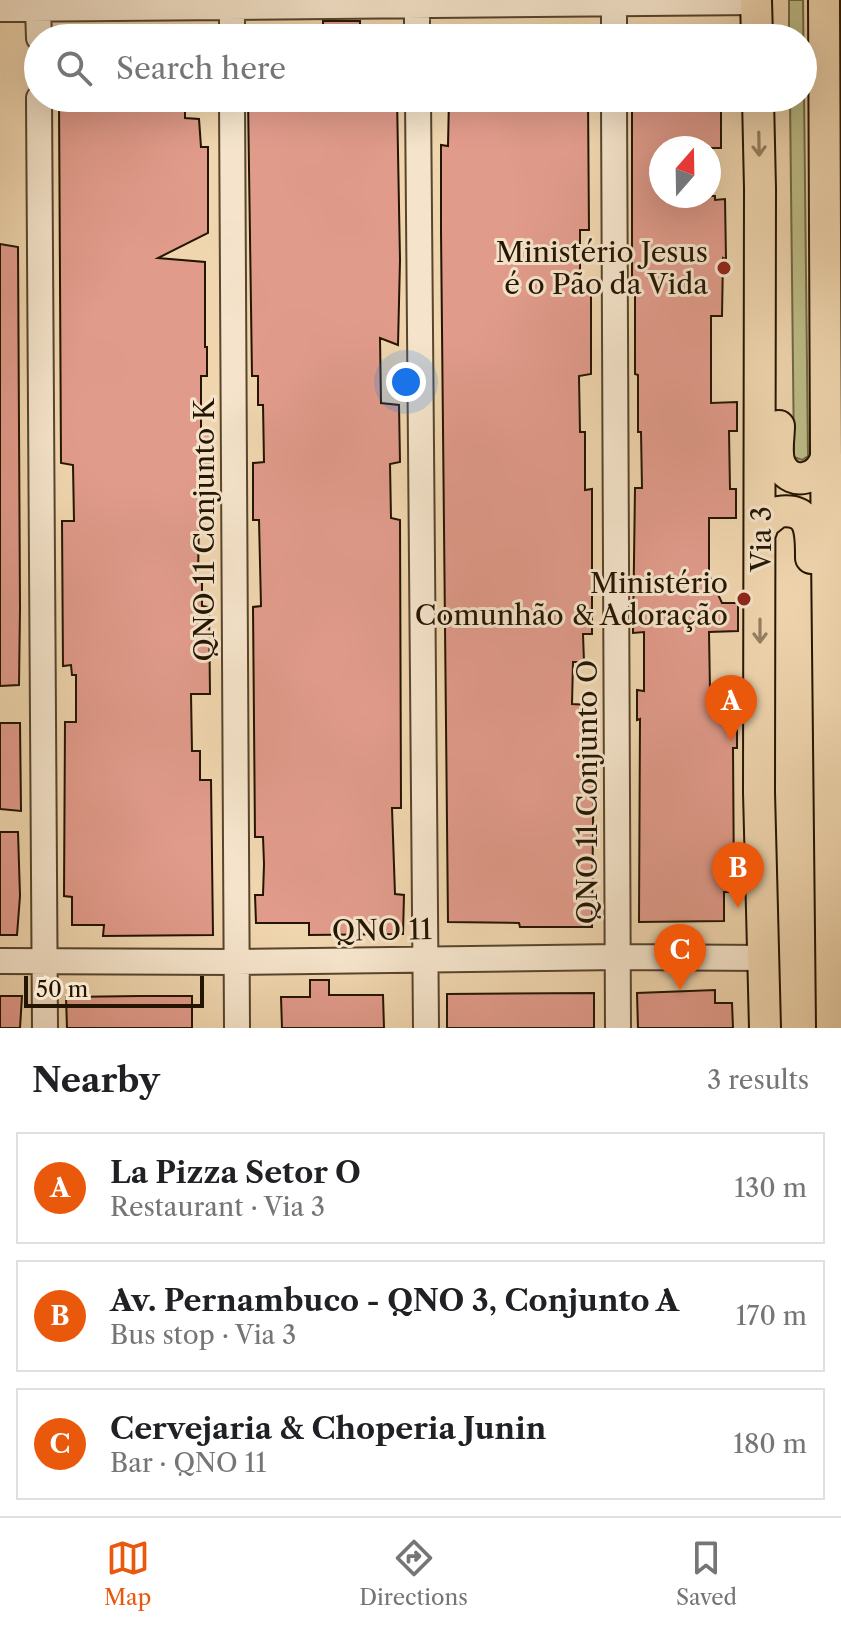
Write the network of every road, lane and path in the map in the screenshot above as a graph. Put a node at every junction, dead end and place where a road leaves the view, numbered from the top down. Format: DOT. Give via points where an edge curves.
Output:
graph roads {
  1 [pos="824,0"];
  2 [pos="614,1"];
  3 [pos="756,1"];
  4 [pos="449,2"];
  5 [pos="278,3"];
  6 [pos="232,5"];
  7 [pos="417,6"];
  8 [pos="0,9"];
  9 [pos="38,9"];
  10 [pos="39,24"];
  11 [pos="232,24"];
  12 [pos="417,24"];
  13 [pos="614,24"];
  14 [pos="757,24"];
  15 [pos="39,112"];
  16 [pos="232,112"];
  17 [pos="418,112"];
  18 [pos="614,112"];
  19 [pos="758,112"];
  20 [pos="760,189"];
  21 [pos="826,457"];
  22 [pos="761,531"];
  23 [pos="831,806"];
  24 [pos="836,956"];
  25 [pos="618,957"];
  26 [pos="764,958"];
  27 [pos="425,959"];
  28 [pos="45,960"];
  29 [pos="0,961"];
  30 [pos="236,962"];
  31 [pos="45,1028"];
  32 [pos="237,1028"];
  33 [pos="426,1028"];
  34 [pos="618,1028"];
  35 [pos="765,1028"];
  36 [pos="832,1028"];
  1 -- 21 [label="main road"];
  2 -- 3 [label="street"];
  2 -- 4 [label="street"];
  2 -- 13 [label="street"];
  3 -- 14 [label="main road"];
  4 -- 7 [label="street"];
  5 -- 6 [label="street"];
  5 -- 7 [label="street"];
  6 -- 9 [label="street"];
  6 -- 11 [label="street"];
  7 -- 12 [label="street"];
  8 -- 9 [label="street"];
  9 -- 10 [label="street"];
  15 -- 28 [label="street"];
  16 -- 30 [label="street, QNO 11 Conjunto K"];
  17 -- 27 [label="street"];
  18 -- 25 [label="street, QNO 11 Conjunto O"];
  19 -- 20 [label="main road, Via 3, one-way"];
  20 -- 21 [label="main road" via="778,317 779,459 787,473 803,479 819,472"];
  20 -- 22 [label="main road, Via 3"];
  21 -- 23 [label="main road"];
  22 -- 23 [label="main road" via="770,516 786,511 802,517 810,531 813,699"];
  22 -- 26 [label="main road, Via 3, one-way"];
  23 -- 24 [label="main road"];
  24 -- 36 [label="main road"];
  25 -- 26 [label="street, QNO 11"];
  25 -- 27 [label="street, QNO 11"];
  25 -- 34 [label="street, QNO 11 Conjunto O"];
  26 -- 35 [label="main road, Via 3"];
  27 -- 30 [label="street, QNO 11"];
  27 -- 33 [label="street"];
  28 -- 29 [label="street, QNO 11"];
  28 -- 30 [label="street, QNO 11"];
  28 -- 31 [label="street"];
  30 -- 32 [label="street, QNO 11 Conjunto K"];
}
